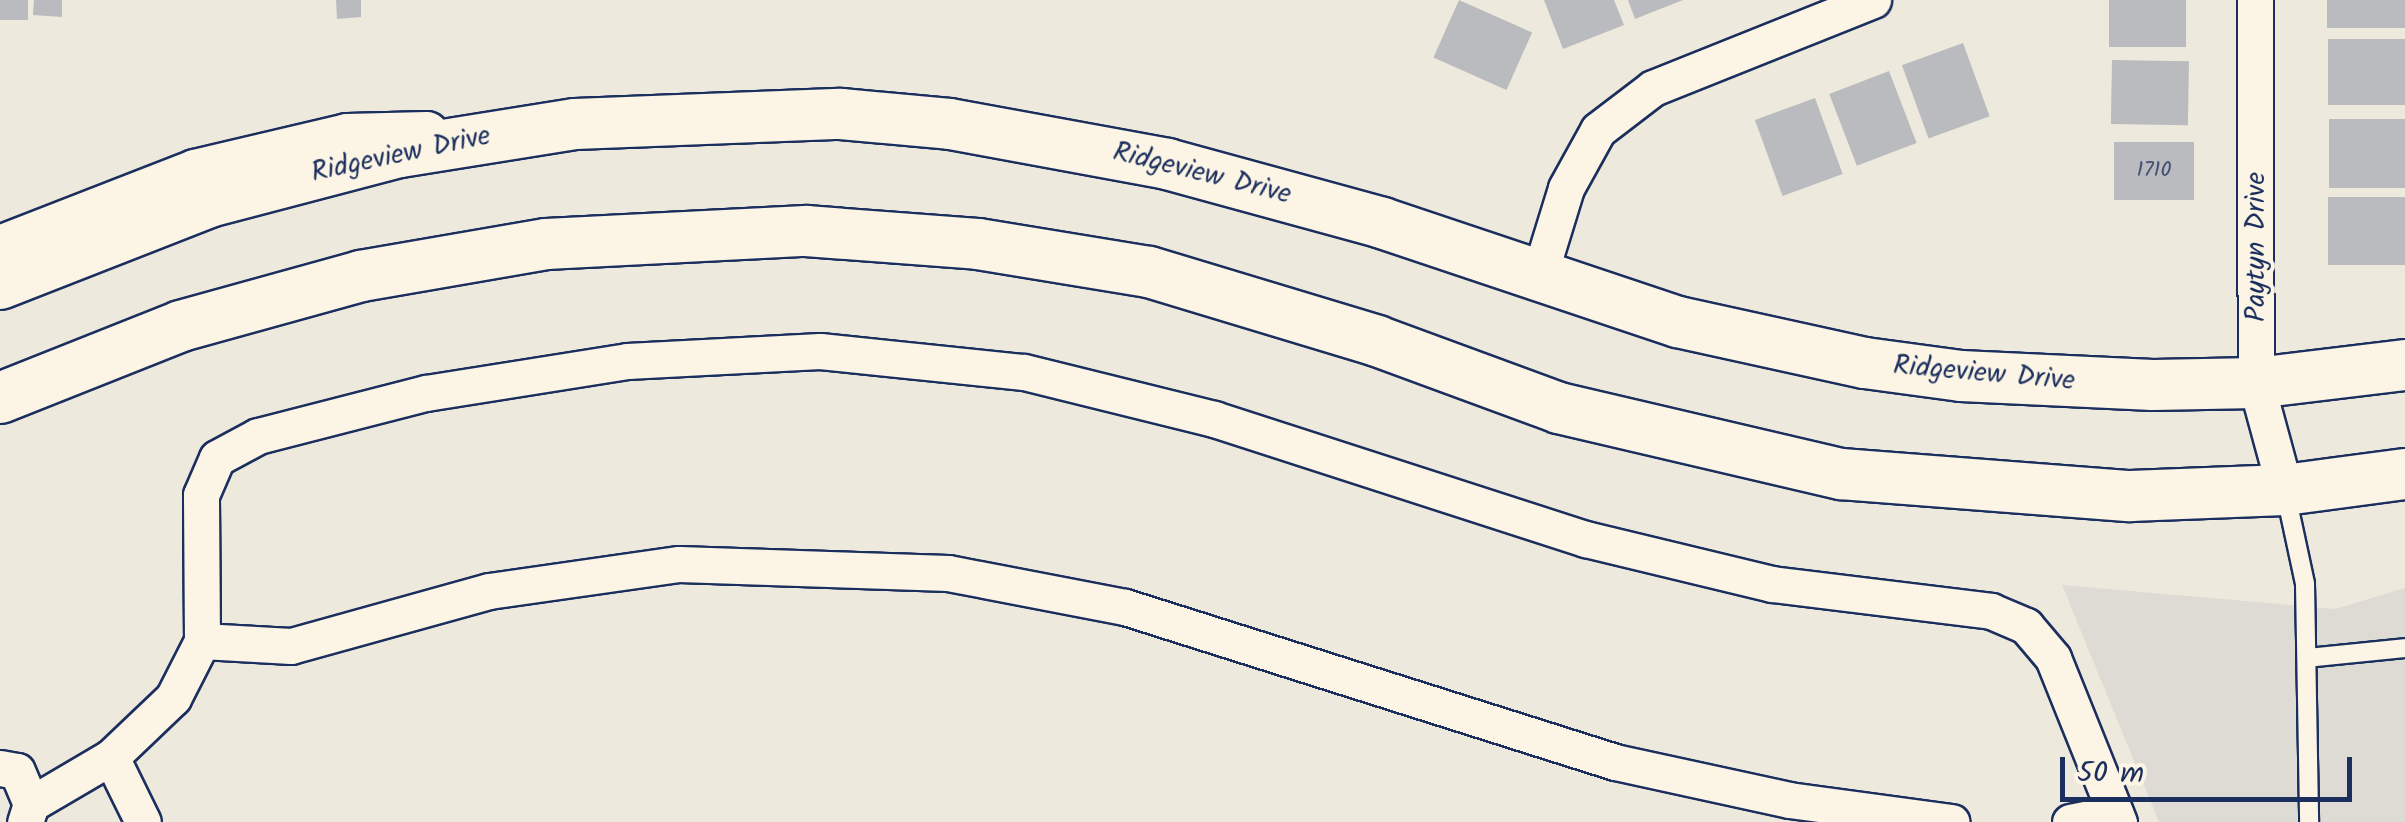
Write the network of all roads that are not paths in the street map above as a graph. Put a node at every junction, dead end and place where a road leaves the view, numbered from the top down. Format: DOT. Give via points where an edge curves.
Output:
graph roads {
  1 [pos="1874,0"];
  2 [pos="2255,0"];
  3 [pos="538,129"];
  4 [pos="0,247"];
  5 [pos="1539,276"];
  6 [pos="0,284"];
  7 [pos="2405,365"];
  8 [pos="2256,382"];
  9 [pos="0,398"];
  10 [pos="2405,474"];
  11 [pos="2285,490"];
  12 [pos="202,641"];
  13 [pos="2405,648"];
  14 [pos="2308,658"];
  15 [pos="111,758"];
  16 [pos="0,768"];
  17 [pos="28,813"];
  18 [pos="2117,818"];
  19 [pos="143,822"];
  20 [pos="1952,822"];
  21 [pos="2070,822"];
  22 [pos="2310,822"];
  1 -- 5 [label="street" via="1653,88 1598,130 1566,188"];
  2 -- 8 [label="street, Paytyn Drive"];
  3 -- 4 [label="street" via="347,135 195,171"];
  3 -- 5 [label="main road, Ridgeview Drive" via="752,113 950,124 1059,141 1278,191"];
  3 -- 6 [label="main road, Ridgeview Drive" via="304,174 115,235"];
  5 -- 8 [label="main road, Ridgeview Drive" via="1678,322 1865,363 2057,383"];
  7 -- 8 [label="main road, Ridgeview Drive"];
  8 -- 11 [label="street, Paytyn Drive"];
  9 -- 11 [label="main road" via="182,326 362,276 546,244 806,231 978,244 1149,272 1378,340 1558,408 1841,474 2033,493"];
  10 -- 11 [label="main road"];
  11 -- 14 [label="lane" via="2305,584"];
  12 -- 15 [label="street" via="173,698"];
  12 -- 18 [label="street" via="201,495 217,458 258,436 426,393 627,361 820,351 916,358 1024,372 1214,419 1586,539 1772,584 1992,611 2026,626 2054,658"];
  12 -- 20 [label="street" via="291,646 489,591 678,564 948,572 1124,607 1614,762 1789,800"];
  13 -- 14 [label="lane"];
  14 -- 22 [label="lane"];
  15 -- 17 [label="street"];
  15 -- 19 [label="street"];
  16 -- 17 [label="street" via="17,771"];
  18 -- 21 [label="street"];
}
